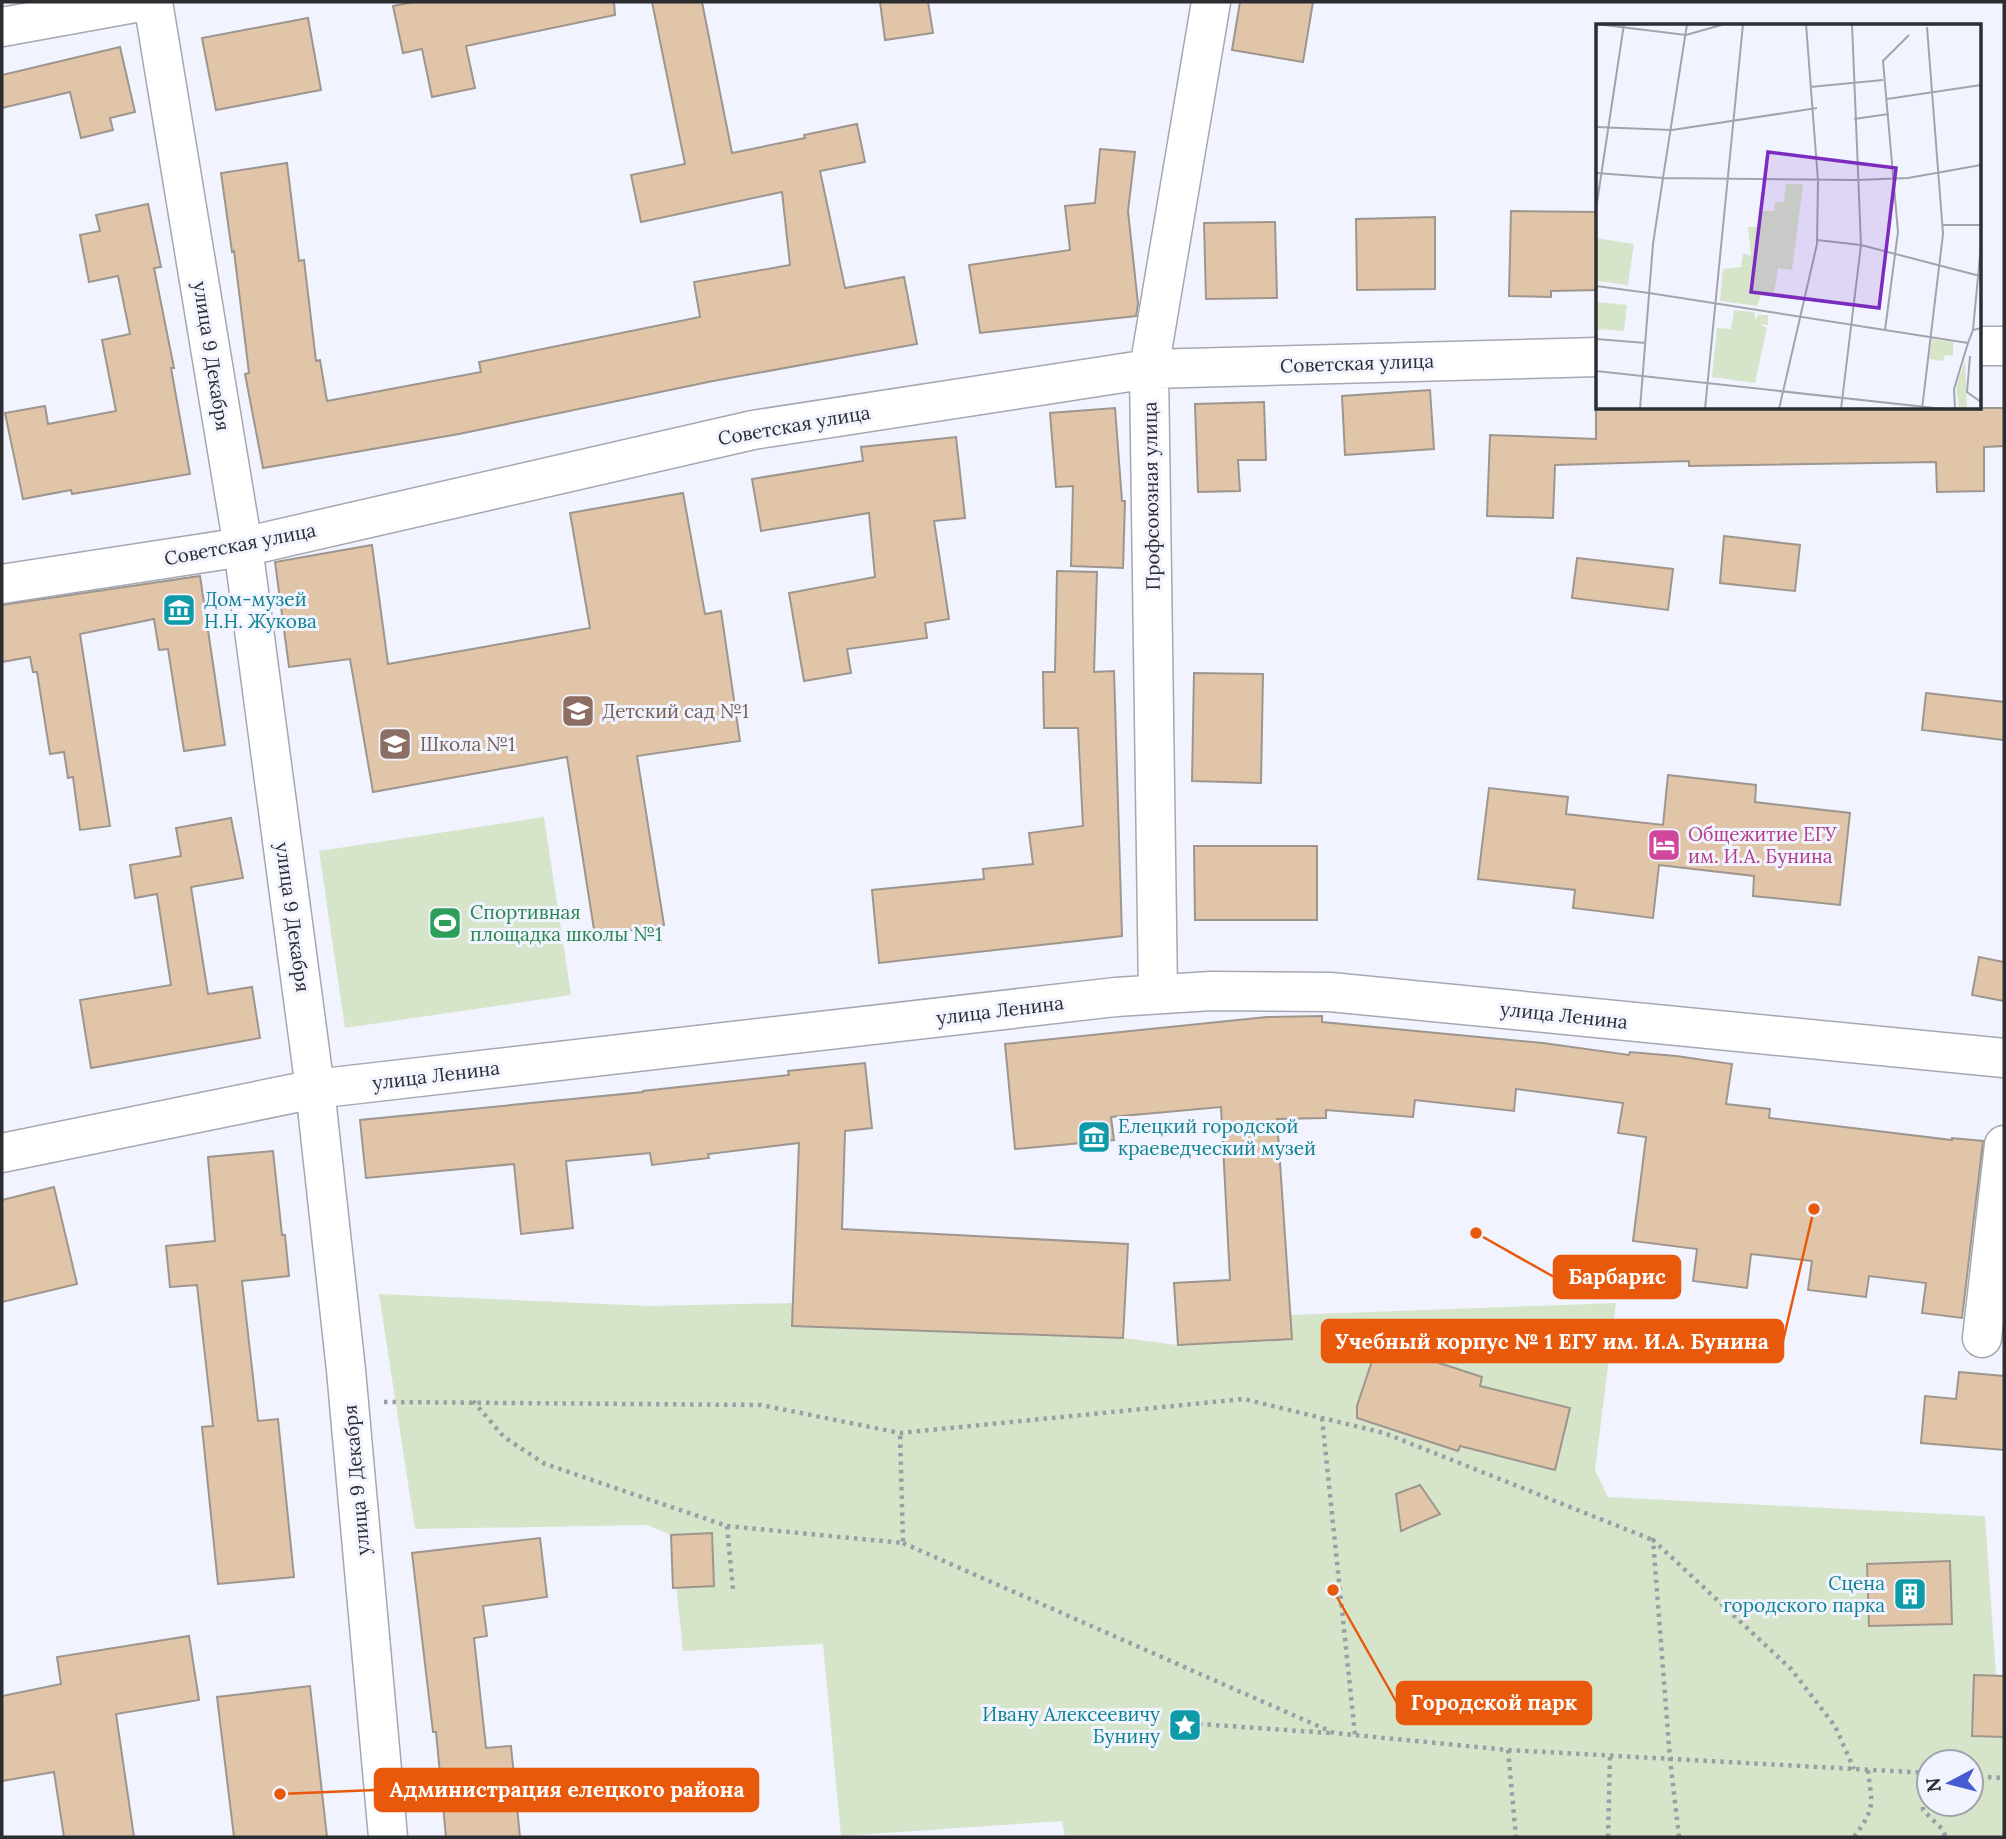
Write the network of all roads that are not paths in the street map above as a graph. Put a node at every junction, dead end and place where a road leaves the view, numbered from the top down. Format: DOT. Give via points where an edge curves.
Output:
graph roads {
  1 [pos="140,2"];
  2 [pos="153,2"];
  3 [pos="1211,2"];
  4 [pos="2,27"];
  5 [pos="1982,346"];
  6 [pos="2004,346"];
  7 [pos="1596,357"];
  8 [pos="1149,369"];
  9 [pos="243,547"];
  10 [pos="2,584"];
  11 [pos="1158,994"];
  12 [pos="2004,1058"];
  13 [pos="315,1088"];
  14 [pos="2004,1145"];
  15 [pos="2,1153"];
  16 [pos="1982,1338"];
  17 [pos="388,1837"];
  1 -- 4 [label="street"];
  2 -- 9 [label="street, улица 9 Декабря"];
  3 -- 8 [label="street, Профсоюзная улица"];
  5 -- 6 [label="street"];
  7 -- 8 [label="street, Советская улица"];
  8 -- 9 [label="street, Советская улица" via="753,430"];
  8 -- 11 [label="street, Профсоюзная улица"];
  9 -- 10 [label="street, Советская улица"];
  9 -- 13 [label="street, улица 9 Декабря"];
  11 -- 12 [label="street, улица Ленина" via="1330,992"];
  11 -- 13 [label="street, улица Ленина"];
  13 -- 15 [label="street, улица Ленина"];
  13 -- 17 [label="street, улица 9 Декабря"];
  14 -- 16 [label="street"];
}
